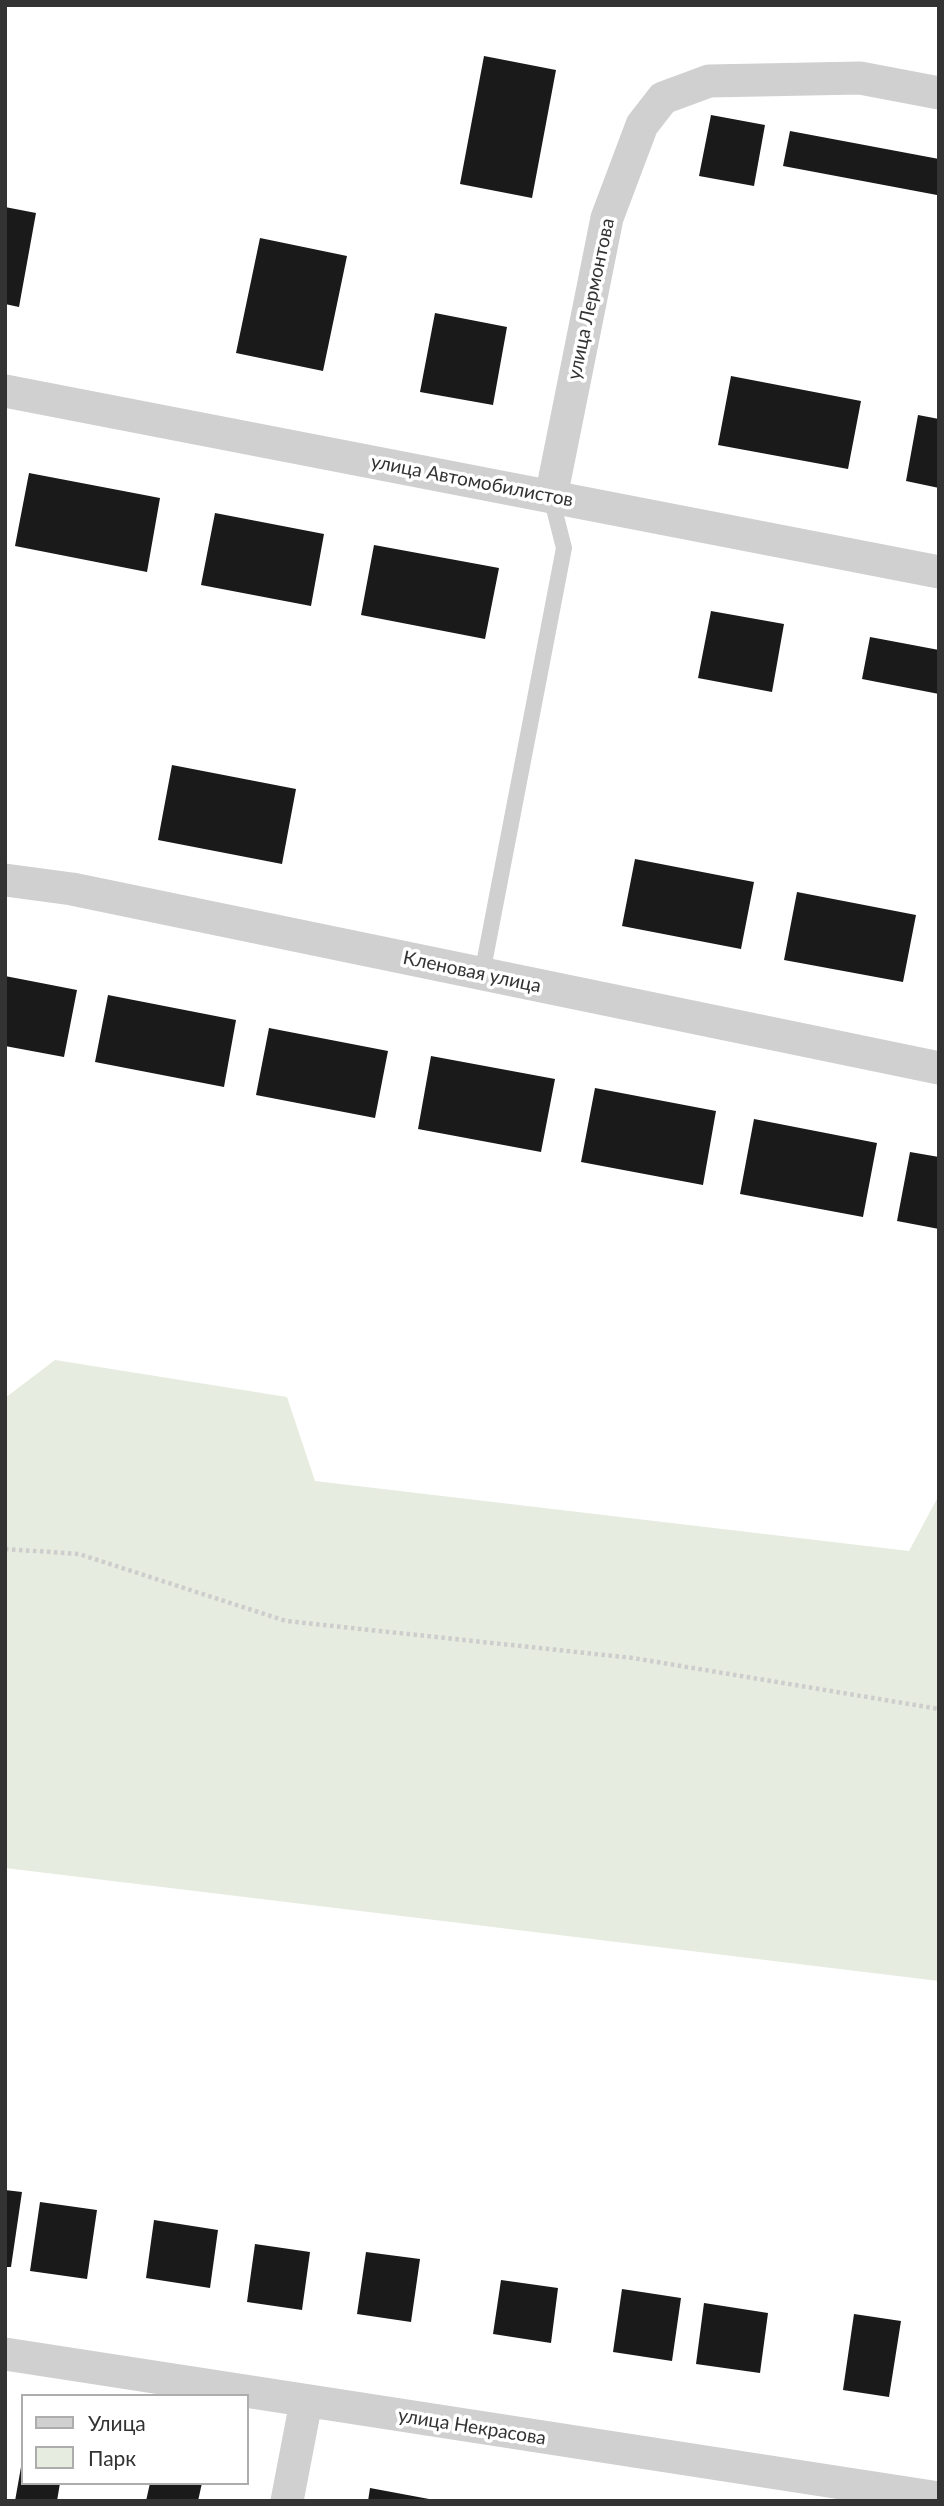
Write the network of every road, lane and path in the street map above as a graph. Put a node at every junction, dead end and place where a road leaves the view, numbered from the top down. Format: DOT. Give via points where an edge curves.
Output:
graph roads {
  1 [pos="939,93"];
  2 [pos="5,391"];
  3 [pos="551,497"];
  4 [pos="939,572"];
  5 [pos="5,880"];
  6 [pos="482,974"];
  7 [pos="939,1068"];
  8 [pos="5,1549"];
  9 [pos="939,1709"];
  10 [pos="5,2354"];
  11 [pos="306,2402"];
  12 [pos="939,2497"];
  13 [pos="287,2501"];
  1 -- 3 [label="street, улица Лермонтова" via="860,78 723,80 663,98 642,125 607,218"];
  2 -- 3 [label="street, улица Автомобилистов"];
  3 -- 4 [label="street, улица Автомобилистов"];
  3 -- 6 [label="lane" via="564,548"];
  5 -- 6 [label="street, Кленовая улица" via="72,889"];
  6 -- 7 [label="street, Кленовая улица"];
  8 -- 9 [label="path" via="79,1554 286,1621 633,1658"];
  10 -- 11 [label="street, улица Некрасова"];
  11 -- 12 [label="street, улица Некрасова"];
  11 -- 13 [label="street"];
}
